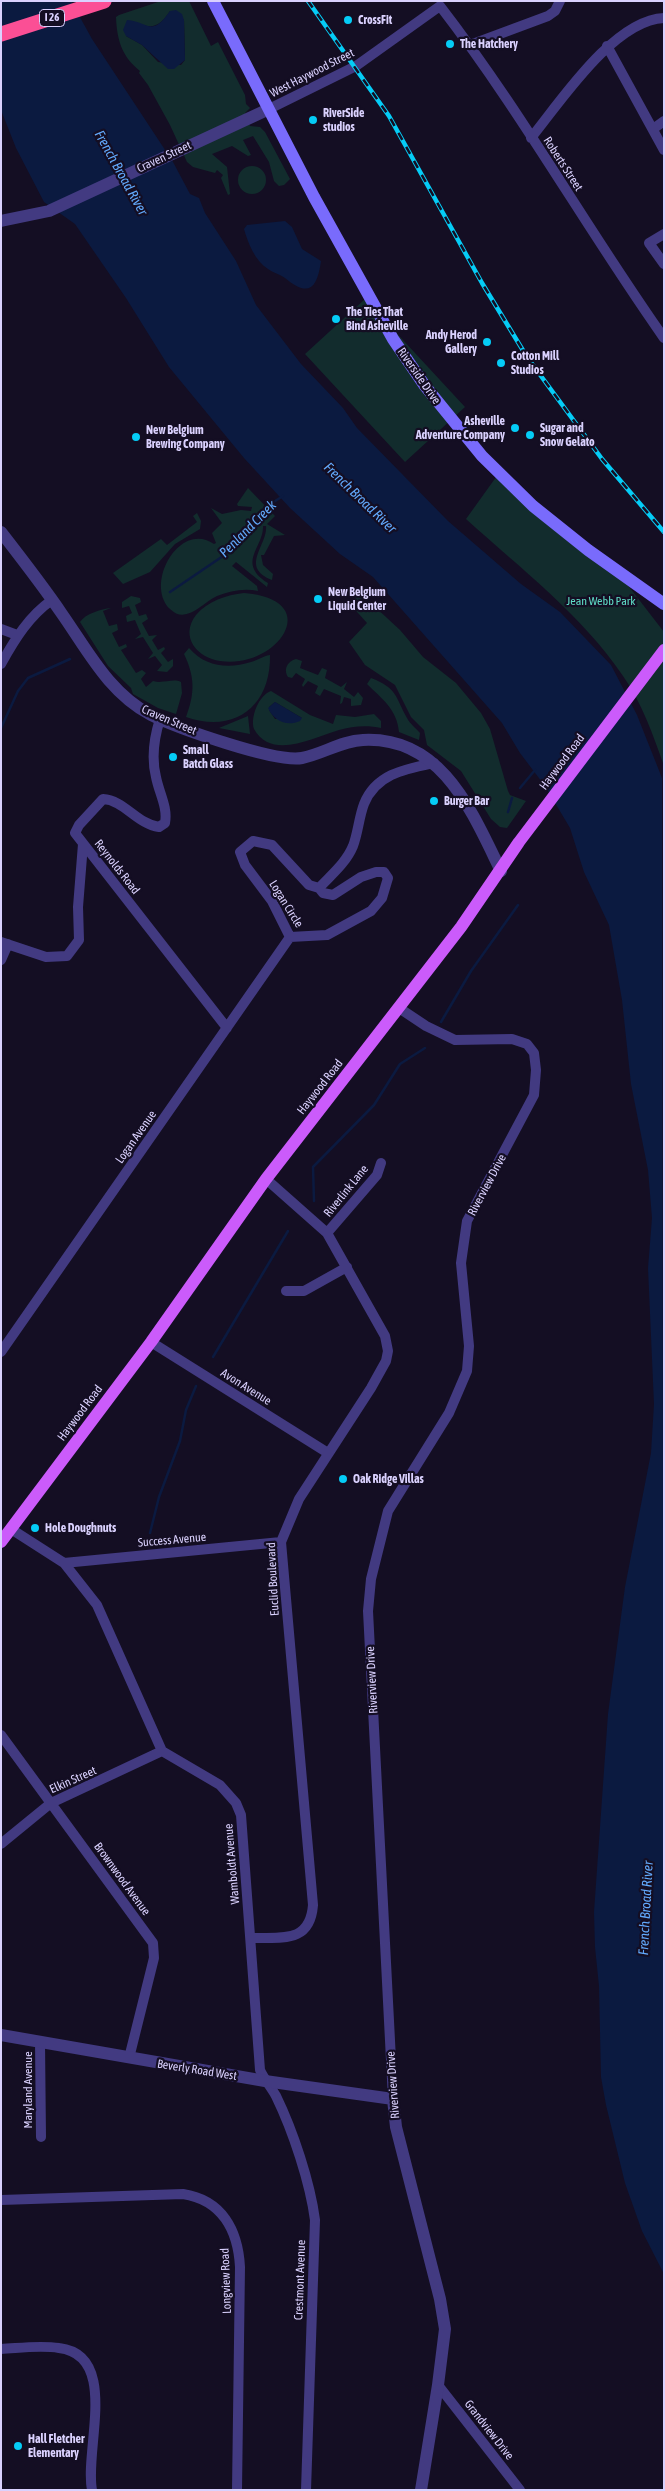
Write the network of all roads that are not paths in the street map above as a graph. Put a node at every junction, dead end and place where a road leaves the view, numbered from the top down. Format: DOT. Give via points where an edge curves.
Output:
graph roads {
  1 [pos="104,1"];
  2 [pos="213,1"];
  3 [pos="560,1"];
  4 [pos="440,6"];
  5 [pos="664,18"];
  6 [pos="1,34"];
  7 [pos="470,45"];
  8 [pos="607,46"];
  9 [pos="269,109"];
  10 [pos="664,122"];
  11 [pos="653,129"];
  12 [pos="531,138"];
  13 [pos="664,150"];
  14 [pos="1,221"];
  15 [pos="664,234"];
  16 [pos="664,264"];
  17 [pos="664,338"];
  18 [pos="1,532"];
  19 [pos="52,600"];
  20 [pos="664,604"];
  21 [pos="1,629"];
  22 [pos="17,635"];
  23 [pos="664,650"];
  24 [pos="1,664"];
  25 [pos="160,719"];
  26 [pos="434,763"];
  27 [pos="83,844"];
  28 [pos="501,871"];
  29 [pos="319,888"];
  30 [pos="290,937"];
  31 [pos="5,943"];
  32 [pos="1,960"];
  33 [pos="399,1008"];
  34 [pos="227,1028"];
  35 [pos="382,1163"];
  36 [pos="266,1179"];
  37 [pos="327,1233"];
  38 [pos="347,1267"];
  39 [pos="286,1291"];
  40 [pos="151,1342"];
  41 [pos="1,1352"];
  42 [pos="328,1453"];
  43 [pos="11,1529"];
  44 [pos="1,1542"];
  45 [pos="282,1542"];
  46 [pos="64,1563"];
  47 [pos="1,1735"];
  48 [pos="162,1751"];
  49 [pos="51,1803"];
  50 [pos="1,1844"];
  51 [pos="250,1938"];
  52 [pos="1,2035"];
  53 [pos="40,2042"];
  54 [pos="129,2058"];
  55 [pos="265,2081"];
  56 [pos="393,2099"];
  57 [pos="41,2137"];
  58 [pos="1,2200"];
  59 [pos="1,2349"];
  60 [pos="438,2385"];
  61 [pos="92,2490"];
  62 [pos="237,2490"];
  63 [pos="306,2490"];
  64 [pos="421,2490"];
  65 [pos="520,2490"];
  1 -- 6 [label="highway, I 26"];
  2 -- 9 [label="main road, Riverside Drive"];
  3 -- 7 [label="street" via="548,16"];
  4 -- 7 [label="street, Roberts Street"];
  4 -- 9 [label="street, West Haywood Street" via="356,66"];
  5 -- 8 [label="street" via="633,27"];
  7 -- 12 [label="street, Roberts Street"];
  8 -- 11 [label="street"];
  8 -- 12 [label="street"];
  9 -- 14 [label="street, Craven Street" via="48,211"];
  9 -- 20 [label="main road, Riverside Drive" via="393,339 457,428 552,522"];
  10 -- 11 [label="street"];
  11 -- 13 [label="street"];
  12 -- 17 [label="street, Roberts Street" via="613,266"];
  15 -- 16 [label="street" via="649,244"];
  18 -- 19 [label="street, Craven Street"];
  19 -- 22 [label="street"];
  19 -- 25 [label="street, Craven Street" via="110,683"];
  21 -- 22 [label="street"];
  22 -- 24 [label="street"];
  23 -- 28 [label="main road, Haywood Road" via="519,842"];
  25 -- 26 [label="street, Craven Street" via="285,758 302,758 346,742 375,740 393,743"];
  25 -- 27 [label="street" via="153,740 155,775 167,813 165,823 159,827 150,826 112,799 103,799 75,833"];
  26 -- 28 [label="street, Craven Street" via="453,782"];
  26 -- 29 [label="street" via="398,770 372,791 364,805 353,847 343,863"];
  27 -- 31 [label="street, Reynolds Road" via="78,907 80,940 67,956 46,956"];
  27 -- 34 [label="street, Reynolds Road"];
  28 -- 33 [label="main road, Haywood Road"];
  29 -- 30 [label="street, Logan Circle" via="309,885 272,845 253,842 240,852 272,901"];
  29 -- 30 [label="street, Logan Circle" via="323,893 332,895 361,877 376,872 384,872 388,878 382,898 371,911 327,935"];
  30 -- 34 [label="street, Logan Avenue"];
  31 -- 32 [label="street"];
  33 -- 36 [label="main road, Haywood Road"];
  33 -- 56 [label="street, Riverview Drive" via="455,1040 512,1039 527,1044 534,1053 536,1070 534,1095 467,1221 461,1263 469,1346 467,1371 449,1413 388,1511 372,1579 368,1611"];
  34 -- 41 [label="street, Logan Avenue"];
  35 -- 37 [label="street, Riverlink Lane" via="377,1175"];
  36 -- 37 [label="street, Euclid Boulevard"];
  36 -- 40 [label="main road, Haywood Road"];
  37 -- 38 [label="street, Euclid Boulevard"];
  38 -- 39 [label="street" via="304,1291"];
  38 -- 42 [label="street, Euclid Boulevard" via="384,1336 388,1351 371,1388"];
  40 -- 42 [label="street, Avon Avenue"];
  40 -- 43 [label="main road, Haywood Road"];
  42 -- 45 [label="street, Euclid Boulevard" via="299,1499"];
  43 -- 44 [label="main road, Haywood Road"];
  43 -- 46 [label="street"];
  45 -- 46 [label="street, Success Avenue"];
  45 -- 51 [label="street, Euclid Boulevard" via="312,1920 300,1934"];
  46 -- 48 [label="street" via="97,1604"];
  47 -- 49 [label="street, Brownwood Avenue"];
  48 -- 49 [label="street, Elkin Street"];
  48 -- 51 [label="street, Wamboldt Avenue" via="220,1785 236,1803 241,1815"];
  49 -- 50 [label="street, Elkin Street"];
  49 -- 54 [label="street, Brownwood Avenue" via="153,1943 154,1958"];
  51 -- 55 [label="street, Wamboldt Avenue" via="260,2070"];
  52 -- 53 [label="street, Beverly Road West"];
  53 -- 54 [label="street, Beverly Road West"];
  53 -- 57 [label="street, Maryland Avenue"];
  54 -- 55 [label="street, Beverly Road West"];
  55 -- 56 [label="street, Beverly Road West"];
  55 -- 63 [label="street, Crestmont Avenue" via="275,2095 309,2183 315,2220"];
  56 -- 60 [label="street, Riverview Drive" via="396,2127 445,2329"];
  58 -- 62 [label="street, Longview Road" via="183,2194 201,2198 230,2223 236,2238 240,2267"];
  59 -- 61 [label="street" via="60,2348 82,2358 89,2366 95,2384"];
  60 -- 64 [label="street, Riverview Drive"];
  60 -- 65 [label="street, Grandview Drive"];
}
